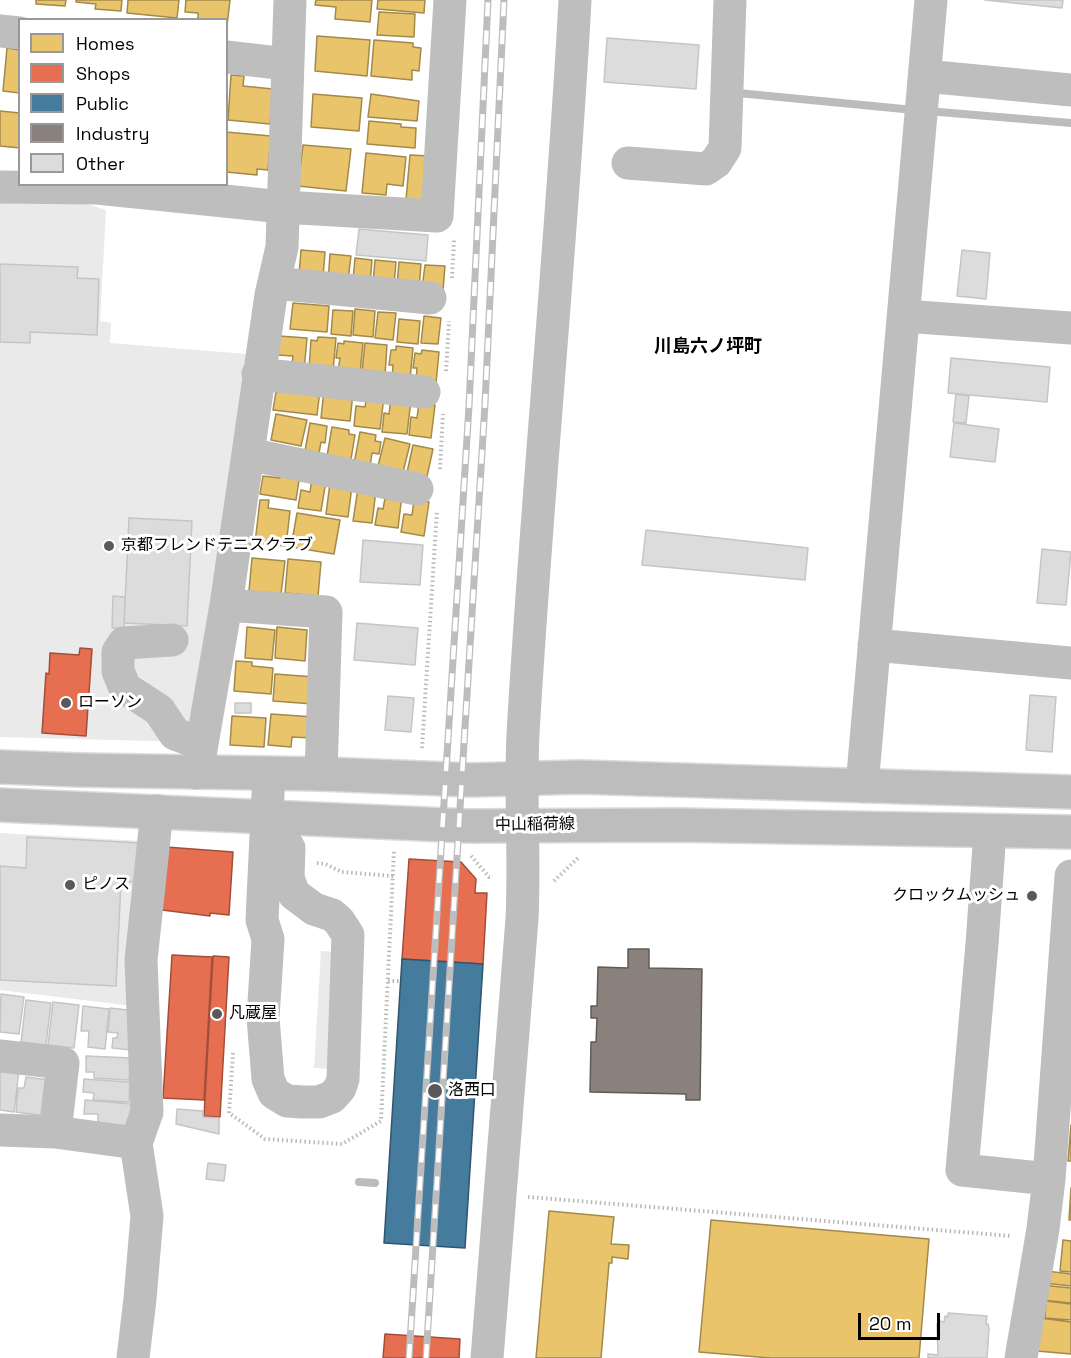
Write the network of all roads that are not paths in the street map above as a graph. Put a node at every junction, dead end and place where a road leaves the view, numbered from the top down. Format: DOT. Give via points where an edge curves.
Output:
graph roads {
  1 [pos="290,0"];
  2 [pos="450,0"];
  3 [pos="575,0"];
  4 [pos="730,0"];
  5 [pos="931,0"];
  6 [pos="0,31"];
  7 [pos="18,33"];
  8 [pos="228,57"];
  9 [pos="287,64"];
  10 [pos="925,76"];
  11 [pos="1071,90"];
  12 [pos="628,163"];
  13 [pos="0,187"];
  14 [pos="283,207"];
  15 [pos="274,283"];
  16 [pos="430,298"];
  17 [pos="904,316"];
  18 [pos="1071,328"];
  19 [pos="258,374"];
  20 [pos="424,392"];
  21 [pos="248,454"];
  22 [pos="417,489"];
  23 [pos="226,605"];
  24 [pos="172,640"];
  25 [pos="874,645"];
  26 [pos="1071,663"];
  27 [pos="200,758"];
  28 [pos="0,766"];
  29 [pos="269,773"];
  30 [pos="321,774"];
  31 [pos="522,779"];
  32 [pos="862,786"];
  33 [pos="1071,792"];
  34 [pos="0,805"];
  35 [pos="157,811"];
  36 [pos="267,818"];
  37 [pos="522,825"];
  38 [pos="990,832"];
  39 [pos="1071,832"];
  40 [pos="1071,876"];
  41 [pos="314,909"];
  42 [pos="268,939"];
  43 [pos="0,1056"];
  44 [pos="0,1130"];
  45 [pos="55,1132"];
  46 [pos="136,1143"];
  47 [pos="1049,1179"];
  48 [pos="1052,1233"];
  49 [pos="1027,1357"];
  50 [pos="133,1358"];
  51 [pos="487,1358"];
  1 -- 9 [label="street"];
  2 -- 14 [label="street" via="437,216"];
  3 -- 31 [label="street" via="567,147 538,490"];
  4 -- 12 [label="street" via="725,148 706,169"];
  5 -- 10 [label="street"];
  6 -- 7 [label="street"];
  8 -- 9 [label="street"];
  9 -- 14 [label="street"];
  10 -- 11 [label="street"];
  10 -- 17 [label="street"];
  13 -- 14 [label="street" via="97,188"];
  14 -- 15 [label="street" via="282,247"];
  15 -- 16 [label="street"];
  15 -- 19 [label="street"];
  17 -- 18 [label="street"];
  17 -- 25 [label="street"];
  19 -- 20 [label="street"];
  19 -- 21 [label="street"];
  21 -- 22 [label="street"];
  21 -- 23 [label="street"];
  23 -- 27 [label="street"];
  23 -- 30 [label="street" via="326,612"];
  24 -- 27 [label="street" via="124,643 118,652 118,671 125,688 159,710 175,734"];
  25 -- 26 [label="street"];
  25 -- 32 [label="street"];
  27 -- 28 [label="main road"];
  27 -- 29 [label="main road"];
  29 -- 30 [label="main road"];
  29 -- 36 [label="street"];
  30 -- 31 [label="main road"];
  31 -- 32 [label="main road" via="579,777"];
  31 -- 37 [label="street"];
  32 -- 33 [label="main road"];
  34 -- 35 [label="main road, 中山稲荷線"];
  35 -- 36 [label="main road, 中山稲荷線"];
  35 -- 46 [label="street" via="141,960 147,1112"];
  36 -- 37 [label="main road, 中山稲荷線"];
  36 -- 41 [label="street" via="289,848 288,878 294,894"];
  36 -- 42 [label="street" via="262,920"];
  37 -- 38 [label="main road, 中山稲荷線"];
  37 -- 51 [label="street" via="522,919"];
  38 -- 39 [label="main road, 中山稲荷線"];
  38 -- 47 [label="street" via="962,1170"];
  40 -- 47 [label="street"];
  41 -- 42 [label="street" via="286,916"];
  41 -- 42 [label="street" via="332,915 348,935 343,1079 332,1097 320,1102 287,1101 274,1094 268,1079 263,1018"];
  43 -- 45 [label="street" via="63,1063"];
  44 -- 45 [label="street"];
  45 -- 46 [label="street"];
  46 -- 50 [label="street" via="147,1216"];
  47 -- 48 [label="street"];
  48 -- 49 [label="street"];
}
